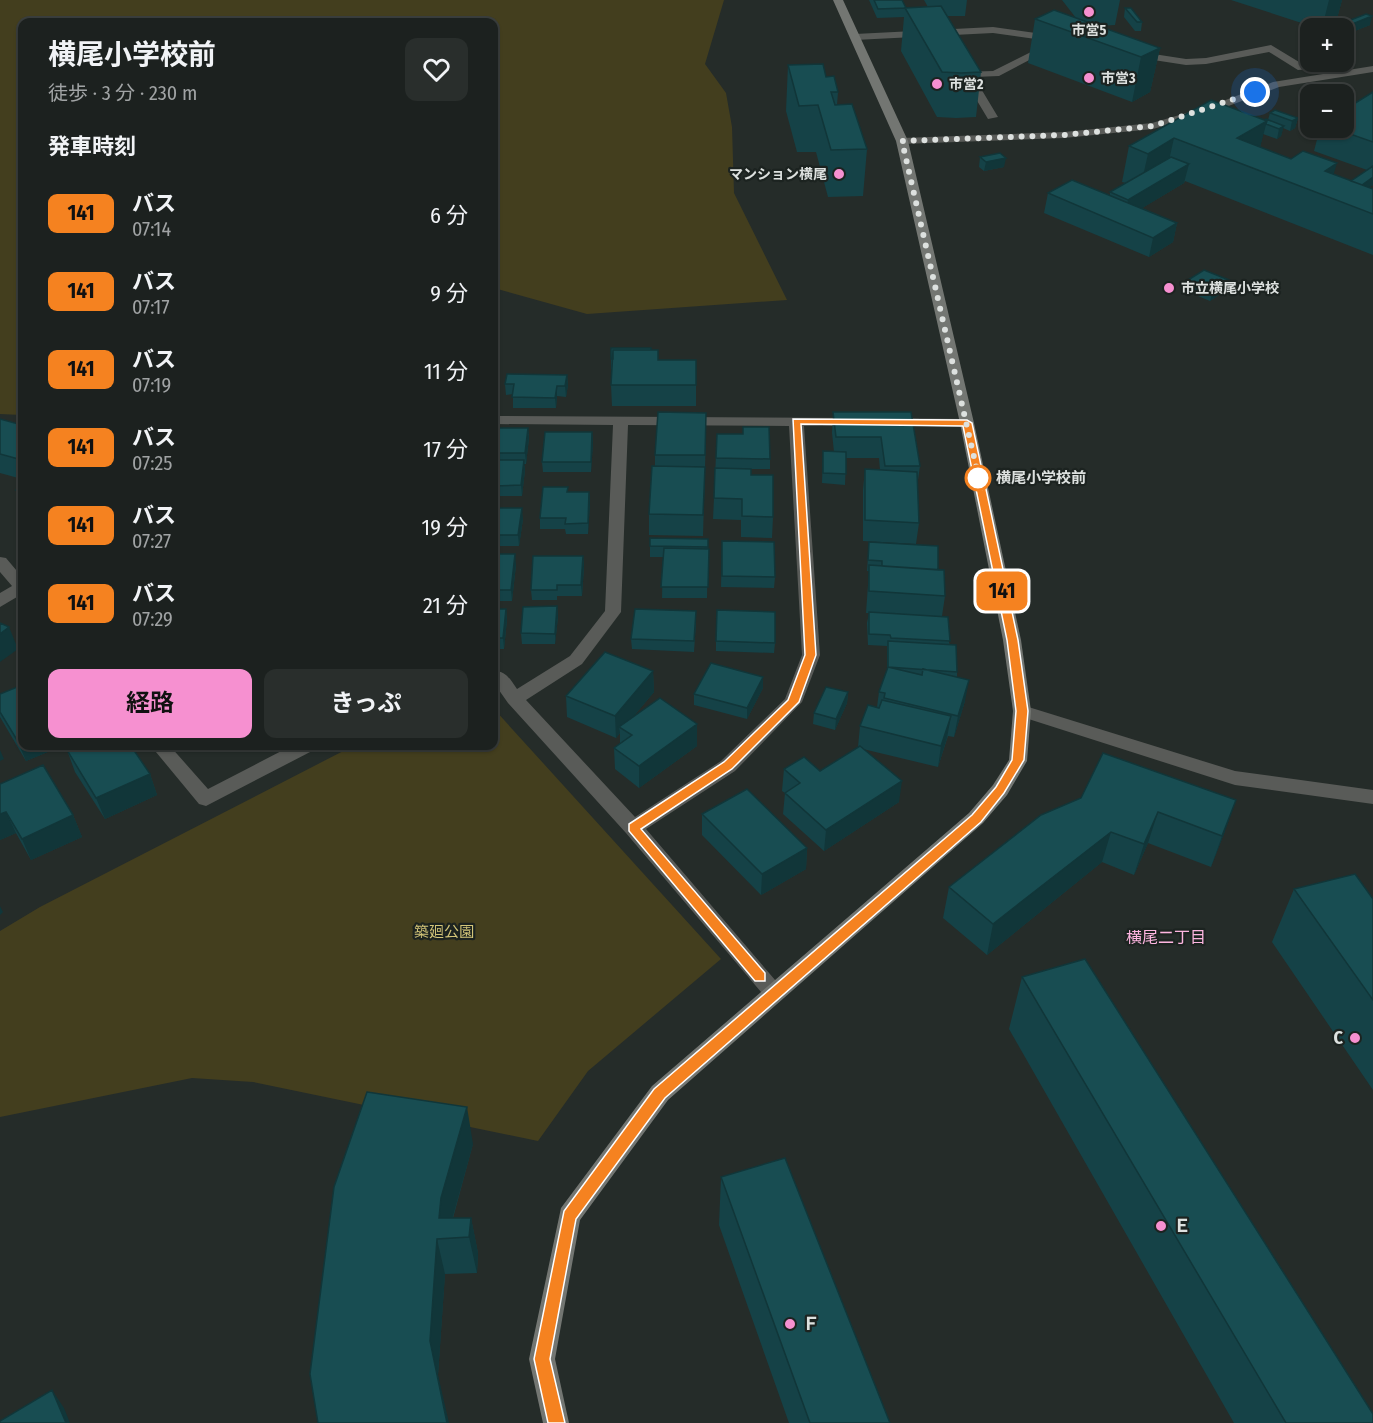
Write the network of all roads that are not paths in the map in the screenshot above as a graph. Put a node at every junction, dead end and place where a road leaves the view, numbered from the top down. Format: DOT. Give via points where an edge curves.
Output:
graph roads {
  1 [pos="838,0"];
  2 [pos="1028,34"];
  3 [pos="855,37"];
  4 [pos="1073,42"];
  5 [pos="1123,53"];
  6 [pos="1300,67"];
  7 [pos="1373,69"];
  8 [pos="1354,71"];
  9 [pos="1350,72"];
  10 [pos="992,117"];
  11 [pos="902,141"];
  12 [pos="498,420"];
  13 [pos="621,421"];
  14 [pos="796,421"];
  15 [pos="967,423"];
  16 [pos="0,562"];
  17 [pos="18,575"];
  18 [pos="18,590"];
  19 [pos="0,601"];
  20 [pos="498,677"];
  21 [pos="514,699"];
  22 [pos="1022,711"];
  23 [pos="163,750"];
  24 [pos="298,750"];
  25 [pos="1373,797"];
  26 [pos="633,828"];
  27 [pos="774,993"];
  28 [pos="556,1423"];
  1 -- 3 [label="street"];
  2 -- 3 [label="street" via="993,30 943,36"];
  2 -- 4 [label="street"];
  2 -- 10 [label="street" via="1028,40 1048,47 995,74 964,70"];
  3 -- 11 [label="street"];
  5 -- 6 [label="street" via="1206,62 1271,48"];
  7 -- 8 [label="street"];
  9 -- 11 [label="street" via="1277,84 1153,126 1064,135"];
  11 -- 15 [label="street"];
  12 -- 13 [label="street"];
  13 -- 14 [label="street"];
  13 -- 21 [label="street" via="613,612 576,660"];
  14 -- 15 [label="street"];
  14 -- 26 [label="street" via="811,655 793,702 728,766"];
  15 -- 22 [label="street" via="1012,640"];
  16 -- 17 [label="street"];
  18 -- 19 [label="street"];
  20 -- 21 [label="street"];
  21 -- 26 [label="street"];
  22 -- 25 [label="street" via="1235,778"];
  22 -- 27 [label="street" via="1018,760 1000,790 976,818"];
  23 -- 24 [label="street" via="206,799"];
  26 -- 27 [label="street"];
  27 -- 28 [label="street" via="660,1093 569,1216 542,1359"];
}
